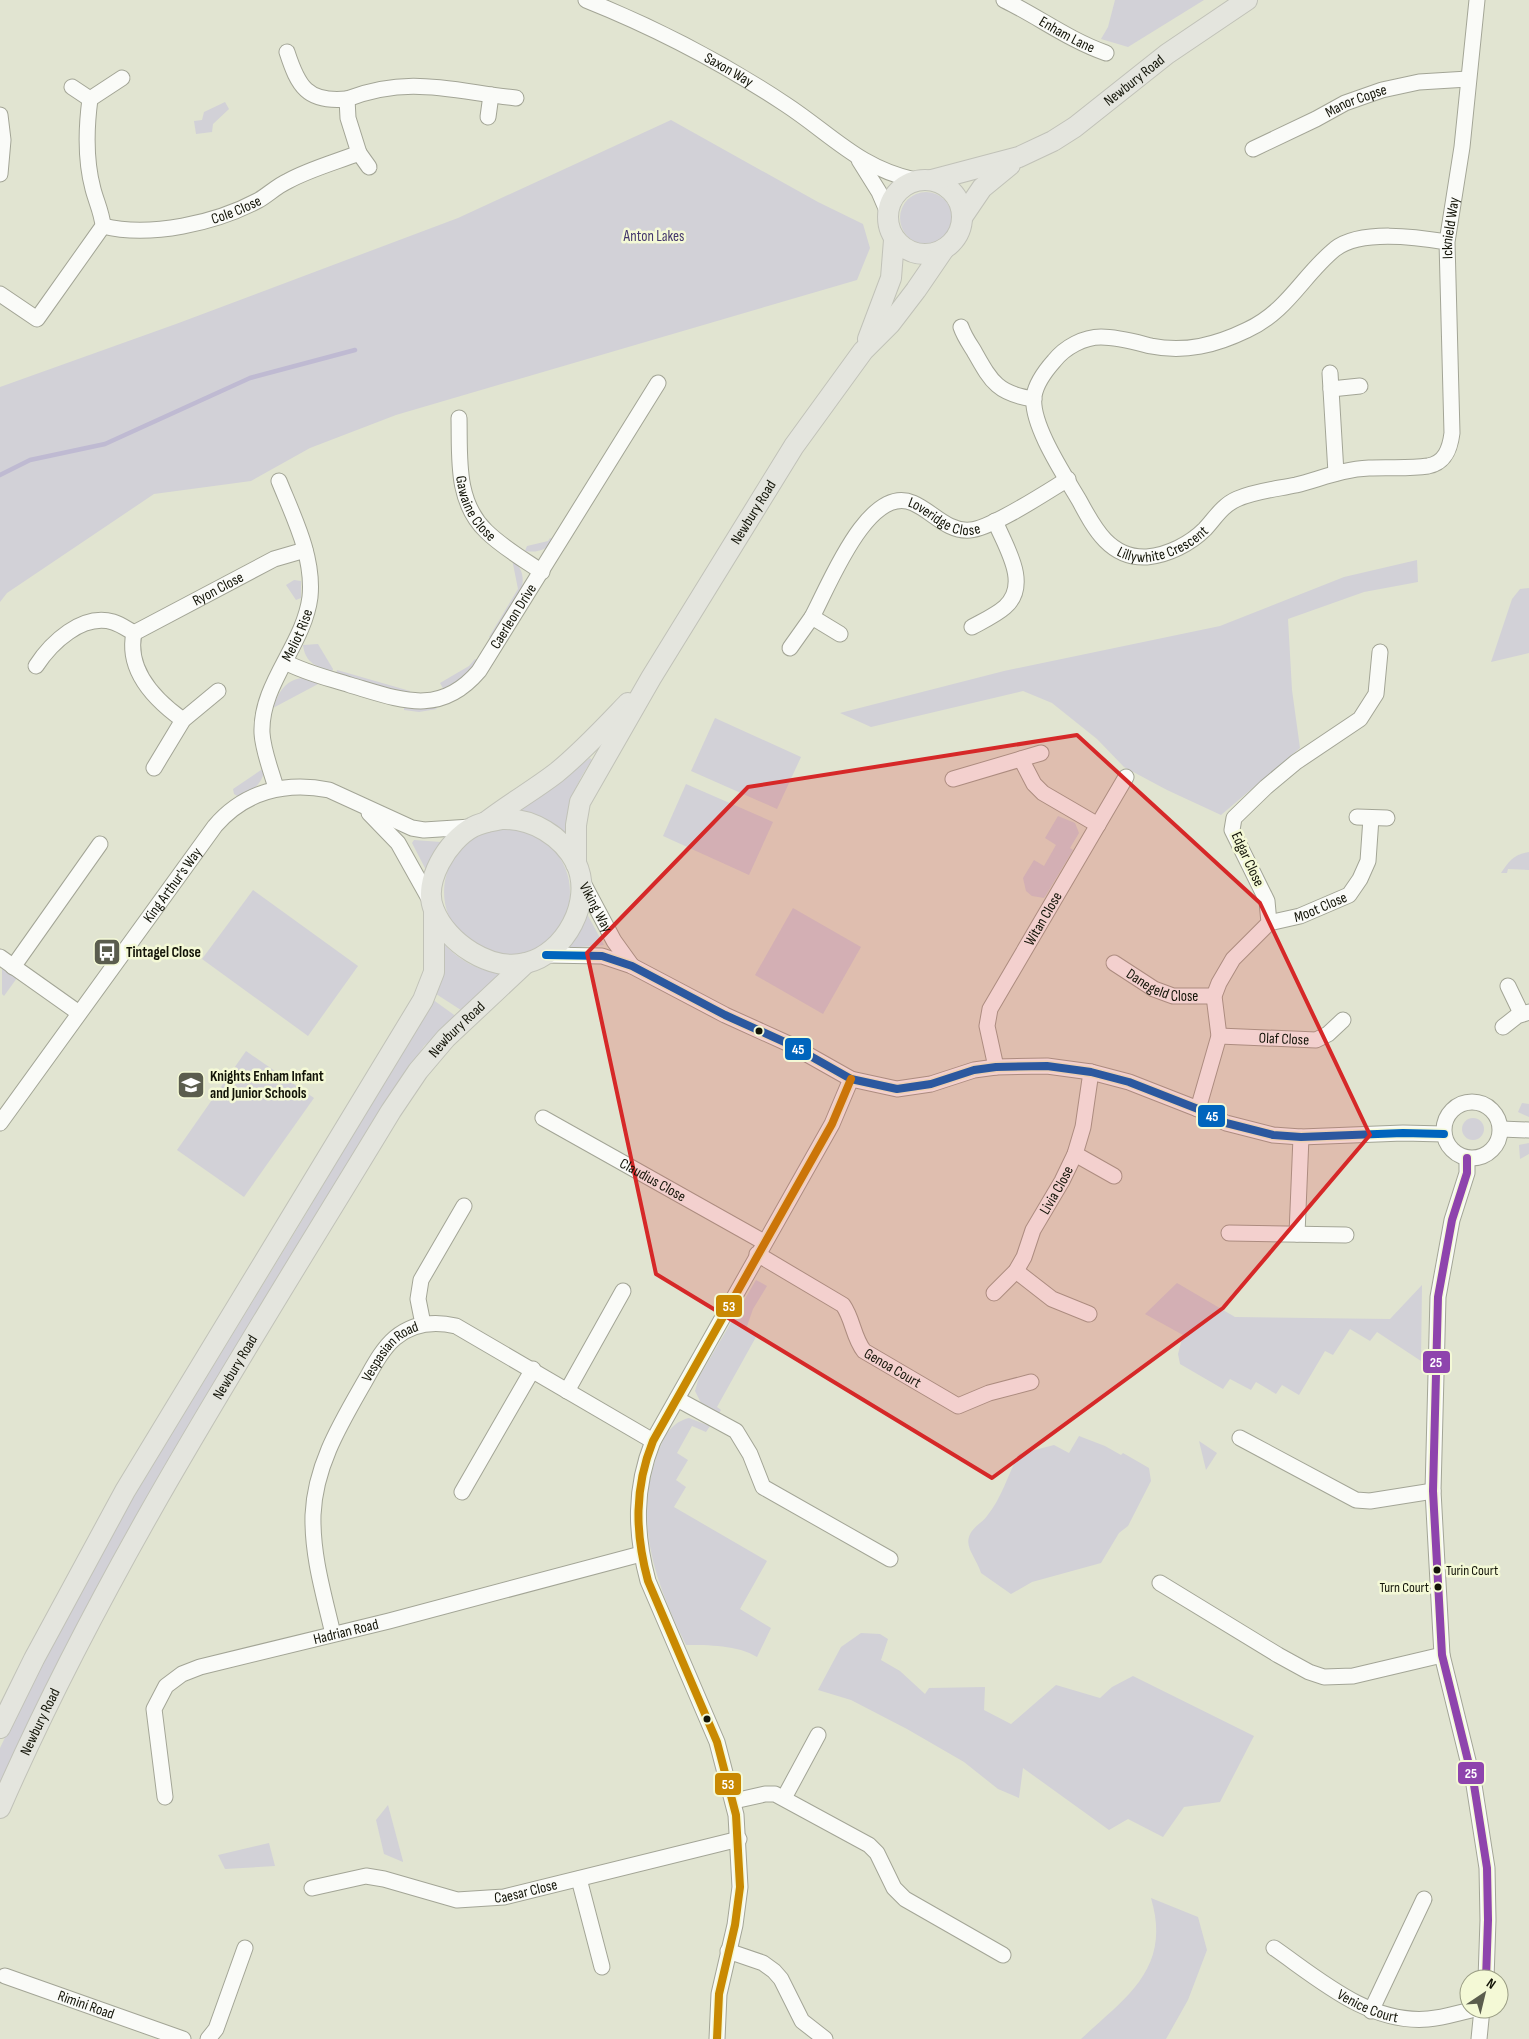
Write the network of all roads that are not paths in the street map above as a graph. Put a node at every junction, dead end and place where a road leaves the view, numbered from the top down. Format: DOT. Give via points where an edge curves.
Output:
graph roads {
  1 [pos="586,0"];
  2 [pos="1004,0"];
  3 [pos="1247,0"];
  4 [pos="1478,0"];
  5 [pos="287,52"];
  6 [pos="1106,53"];
  7 [pos="122,78"];
  8 [pos="1468,79"];
  9 [pos="72,87"];
  10 [pos="491,95"];
  11 [pos="516,98"];
  12 [pos="90,100"];
  13 [pos="347,100"];
  14 [pos="0,115"];
  15 [pos="488,117"];
  16 [pos="1253,149"];
  17 [pos="359,153"];
  18 [pos="1019,157"];
  19 [pos="858,158"];
  20 [pos="368,166"];
  21 [pos="0,174"];
  22 [pos="923,180"];
  23 [pos="888,213"];
  24 [pos="962,216"];
  25 [pos="103,226"];
  26 [pos="894,240"];
  27 [pos="1447,242"];
  28 [pos="944,249"];
  29 [pos="0,294"];
  30 [pos="961,327"];
  31 [pos="863,351"];
  32 [pos="1330,373"];
  33 [pos="658,384"];
  34 [pos="1360,386"];
  35 [pos="1332,389"];
  36 [pos="1034,399"];
  37 [pos="459,418"];
  38 [pos="1444,458"];
  39 [pos="1336,474"];
  40 [pos="1068,479"];
  41 [pos="280,481"];
  42 [pos="995,522"];
  43 [pos="305,550"];
  44 [pos="542,572"];
  45 [pos="812,617"];
  46 [pos="972,627"];
  47 [pos="134,633"];
  48 [pos="840,634"];
  49 [pos="790,648"];
  50 [pos="1380,652"];
  51 [pos="285,662"];
  52 [pos="36,666"];
  53 [pos="651,678"];
  54 [pos="218,692"];
  55 [pos="183,720"];
  56 [pos="1041,753"];
  57 [pos="1021,759"];
  58 [pos="154,768"];
  59 [pos="1126,777"];
  60 [pos="954,779"];
  61 [pos="276,788"];
  62 [pos="359,804"];
  63 [pos="1387,818"];
  64 [pos="479,825"];
  65 [pos="1098,825"];
  66 [pos="100,844"];
  67 [pos="578,870"];
  68 [pos="433,908"];
  69 [pos="1270,922"];
  70 [pos="546,955"];
  71 [pos="0,957"];
  72 [pos="1114,963"];
  73 [pos="526,964"];
  74 [pos="632,966"];
  75 [pos="13,967"];
  76 [pos="1508,986"];
  77 [pos="1214,996"];
  78 [pos="1525,1012"];
  79 [pos="79,1013"];
  80 [pos="1343,1020"];
  81 [pos="1503,1028"];
  82 [pos="1219,1036"];
  83 [pos="996,1067"];
  84 [pos="1091,1072"];
  85 [pos="851,1078"];
  86 [pos="1198,1109"];
  87 [pos="543,1118"];
  88 [pos="0,1123"];
  89 [pos="1501,1129"];
  90 [pos="1529,1130"];
  91 [pos="1444,1134"];
  92 [pos="1301,1137"];
  93 [pos="1075,1154"];
  94 [pos="1467,1158"];
  95 [pos="1114,1176"];
  96 [pos="464,1206"];
  97 [pos="1229,1233"];
  98 [pos="1298,1234"];
  99 [pos="1346,1235"];
  100 [pos="761,1248"];
  101 [pos="1016,1271"];
  102 [pos="623,1291"];
  103 [pos="994,1293"];
  104 [pos="1089,1314"];
  105 [pos="423,1324"];
  106 [pos="532,1370"];
  107 [pos="1031,1382"];
  108 [pos="568,1391"];
  109 [pos="677,1400"];
  110 [pos="1240,1438"];
  111 [pos="653,1441"];
  112 [pos="1433,1491"];
  113 [pos="462,1492"];
  114 [pos="641,1554"];
  115 [pos="890,1559"];
  116 [pos="1160,1583"];
  117 [pos="333,1634"];
  118 [pos="1442,1655"];
  119 [pos="0,1728"];
  120 [pos="818,1736"];
  121 [pos="165,1797"];
  122 [pos="784,1798"];
  123 [pos="734,1801"];
  124 [pos="0,1808"];
  125 [pos="739,1839"];
  126 [pos="579,1879"];
  127 [pos="312,1888"];
  128 [pos="1424,1899"];
  129 [pos="245,1948"];
  130 [pos="1274,1948"];
  131 [pos="728,1951"];
  132 [pos="1003,1955"];
  133 [pos="602,1967"];
  134 [pos="1486,1969"];
  135 [pos="5,1976"];
  136 [pos="1371,2011"];
  137 [pos="1459,2013"];
  138 [pos="1481,2019"];
  139 [pos="167,2037"];
  140 [pos="183,2039"];
  141 [pos="208,2039"];
  142 [pos="717,2039"];
  143 [pos="825,2039"];
  144 [pos="1479,2039"];
  1 -- 19 [label="street, Saxon Way" via="648,27 745,79 786,104"];
  2 -- 6 [label="street, Enham Lane" via="1075,40"];
  3 -- 18 [label="main road, Newbury Road" via="1167,54 1075,128"];
  4 -- 8 [label="street, Icknield Way"];
  5 -- 13 [label="street" via="295,78 307,91 325,99"];
  7 -- 12 [label="street"];
  8 -- 16 [label="street, Manor Copse" via="1419,82 1382,90 1345,103"];
  8 -- 27 [label="street, Icknield Way" via="1462,147"];
  9 -- 12 [label="street"];
  10 -- 11 [label="street"];
  10 -- 13 [label="street" via="404,85 377,88"];
  10 -- 15 [label="street"];
  12 -- 25 [label="street" via="87,155"];
  13 -- 17 [label="street" via="348,118"];
  14 -- 21 [label="street"];
  17 -- 20 [label="street"];
  17 -- 25 [label="street, Cole Close" via="288,181 260,199 223,214 143,232"];
  18 -- 22 [label="main road, Newbury Road"];
  18 -- 24 [label="main road, Newbury Road" via="982,188"];
  19 -- 22 [label="street, Saxon Way" via="888,173"];
  19 -- 23 [label="street, Saxon Way"];
  22 -- 23 [label="main road" via="898,193"];
  22 -- 24 [label="main road" via="950,190 957,198"];
  23 -- 26 [label="main road" via="888,228"];
  24 -- 28 [label="main road" via="957,236"];
  25 -- 29 [label="street" via="37,319"];
  26 -- 28 [label="main road" via="902,248 921,254"];
  26 -- 31 [label="main road, Newbury Road" via="891,278"];
  27 -- 36 [label="street" via="1380,238 1344,244 1268,317 1246,331 1208,346 1161,348 1113,338 1085,340 1067,349 1053,362 1036,388"];
  27 -- 38 [label="street, Icknield Way" via="1452,434"];
  28 -- 31 [label="main road, Newbury Road" via="890,324"];
  30 -- 36 [label="street" via="992,380 1007,393"];
  31 -- 53 [label="main road, Newbury Road" via="794,446"];
  32 -- 35 [label="street"];
  33 -- 44 [label="street, Caerleon Drive"];
  34 -- 35 [label="street"];
  35 -- 39 [label="street"];
  36 -- 40 [label="street, Lillywhite Crescent" via="1040,427"];
  37 -- 44 [label="street, Gawaine Close" via="461,477 468,506 486,531"];
  38 -- 39 [label="street, Lillywhite Crescent" via="1434,465 1420,468 1369,468"];
  39 -- 40 [label="street, Lillywhite Crescent" via="1237,499 1226,505 1190,541 1172,550 1144,557 1127,554 1105,542"];
  40 -- 42 [label="street, Loveridge Close"];
  41 -- 43 [label="street, Meliot Rise"];
  42 -- 45 [label="street, Loveridge Close" via="971,530 957,529 913,502 890,503 873,514 857,534"];
  42 -- 46 [label="street" via="1018,578 1016,588 1005,608"];
  43 -- 47 [label="street, Ryon Close" via="274,559"];
  43 -- 51 [label="street, Meliot Rise" via="309,599 304,620"];
  44 -- 51 [label="street, Caerleon Drive" via="479,671 461,690 451,695 428,701 405,700"];
  45 -- 48 [label="street"];
  45 -- 49 [label="street, Loveridge Close"];
  47 -- 52 [label="street" via="114,622 99,620 85,624 54,643"];
  47 -- 55 [label="street" via="135,658 142,679 153,695"];
  50 -- 69 [label="street, Edgar Close" via="1376,694 1360,719 1296,762 1234,818 1232,830 1267,902"];
  51 -- 61 [label="street, Meliot Rise" via="268,699 262,723 264,748"];
  53 -- 64 [label="main road, Newbury Road" via="579,753"];
  53 -- 67 [label="main road, Newbury Road" via="580,802 576,825"];
  54 -- 55 [label="street"];
  55 -- 58 [label="street"];
  56 -- 57 [label="street"];
  57 -- 60 [label="street"];
  57 -- 65 [label="street" via="1034,784 1043,793"];
  59 -- 65 [label="street, Witan Close"];
  61 -- 62 [label="street, King Arthur's Way" via="329,790"];
  61 -- 79 [label="street, King Arthur's Way" via="239,804 220,820"];
  62 -- 64 [label="street, King Arthur's Way" via="401,824 424,830"];
  62 -- 68 [label="street, King Arthur's Way" via="398,843"];
  63 -- 69 [label="street, Moot Close" via="1364,817 1368,861 1349,895 1300,916"];
  64 -- 67 [label="main road" via="512,818 535,825 557,840"];
  64 -- 68 [label="main road" via="450,846 438,866 432,889"];
  65 -- 83 [label="street, Witan Close" via="990,1009 987,1026"];
  66 -- 75 [label="street"];
  67 -- 70 [label="main road" via="580,894 572,925 565,938"];
  67 -- 74 [label="street, Viking Way" via="614,941"];
  68 -- 73 [label="main road" via="456,940 475,954 501,963"];
  68 -- 119 [label="main road, Newbury Road" via="434,972 423,1000 125,1491 38,1650"];
  69 -- 77 [label="street" via="1233,959"];
  70 -- 73 [label="main road"];
  70 -- 74 [label="street, Viking Way" via="602,956"];
  71 -- 75 [label="street"];
  72 -- 77 [label="street, Danegeld Close" via="1154,989 1173,996"];
  73 -- 124 [label="main road, Newbury Road" via="446,1038 418,1071 391,1111 139,1531 70,1661"];
  74 -- 85 [label="street"];
  75 -- 79 [label="street"];
  76 -- 78 [label="street"];
  77 -- 82 [label="street"];
  78 -- 81 [label="street"];
  79 -- 88 [label="street, King Arthur's Way"];
  80 -- 82 [label="street, Olaf Close" via="1316,1040"];
  82 -- 86 [label="street"];
  83 -- 84 [label="street" via="1047,1066"];
  83 -- 85 [label="street" via="911,1088 897,1089"];
  84 -- 86 [label="street" via="1129,1082"];
  84 -- 93 [label="street, Livia Close" via="1083,1127"];
  85 -- 100 [label="street" via="832,1124"];
  86 -- 92 [label="street" via="1226,1124 1273,1135"];
  87 -- 100 [label="street, Claudius Close"];
  89 -- 90 [label="street"];
  89 -- 91 [label="street" via="1491,1109 1482,1103 1470,1102 1450,1112"];
  89 -- 94 [label="street" via="1491,1152 1480,1158"];
  91 -- 92 [label="street"];
  91 -- 94 [label="street" via="1451,1150"];
  92 -- 98 [label="street"];
  93 -- 95 [label="street"];
  93 -- 101 [label="street, Livia Close" via="1033,1230"];
  94 -- 112 [label="street" via="1467,1173 1452,1220 1438,1297"];
  96 -- 105 [label="street" via="421,1280 418,1299"];
  97 -- 98 [label="street"];
  98 -- 99 [label="street"];
  100 -- 107 [label="street, Genoa Court" via="843,1305 864,1351 958,1406 989,1393"];
  100 -- 109 [label="street"];
  101 -- 103 [label="street, Livia Close"];
  101 -- 104 [label="street" via="1052,1300"];
  102 -- 108 [label="street"];
  105 -- 106 [label="street, Vespasian Road" via="456,1326"];
  105 -- 117 [label="street, Vespasian Road" via="394,1338 379,1358 338,1430 322,1466 314,1514 314,1550"];
  106 -- 108 [label="street, Vespasian Road"];
  106 -- 113 [label="street"];
  108 -- 111 [label="street, Vespasian Road"];
  109 -- 111 [label="street"];
  109 -- 115 [label="street" via="736,1432 750,1454 763,1487"];
  110 -- 112 [label="street" via="1356,1500"];
  111 -- 114 [label="street" via="639,1494"];
  112 -- 118 [label="street"];
  114 -- 117 [label="street, Hadrian Road"];
  114 -- 123 [label="street" via="650,1587 717,1742"];
  116 -- 118 [label="street" via="1278,1655 1324,1678 1353,1676"];
  117 -- 121 [label="street, Hadrian Road" via="200,1667 182,1674 166,1686 154,1709"];
  118 -- 134 [label="street" via="1474,1785 1487,1868"];
  120 -- 122 [label="street"];
  122 -- 123 [label="street" via="765,1794"];
  122 -- 132 [label="street" via="870,1845 894,1888 905,1899"];
  123 -- 125 [label="street"];
  125 -- 126 [label="street, Caesar Close"];
  125 -- 131 [label="street" via="740,1887"];
  126 -- 127 [label="street, Caesar Close" via="480,1900 457,1900 366,1876"];
  126 -- 133 [label="street"];
  128 -- 136 [label="street"];
  129 -- 141 [label="street" via="216,2028"];
  130 -- 136 [label="street, Venice Court"];
  131 -- 142 [label="street" via="719,1994"];
  131 -- 143 [label="street" via="763,1963 774,1971 782,1979 802,2022"];
  135 -- 139 [label="street, Rimini Road"];
  136 -- 137 [label="street, Venice Court" via="1399,2018 1428,2019"];
  138 -- 144 [label="street"];
  139 -- 140 [label="street, Rimini Road"];
}
